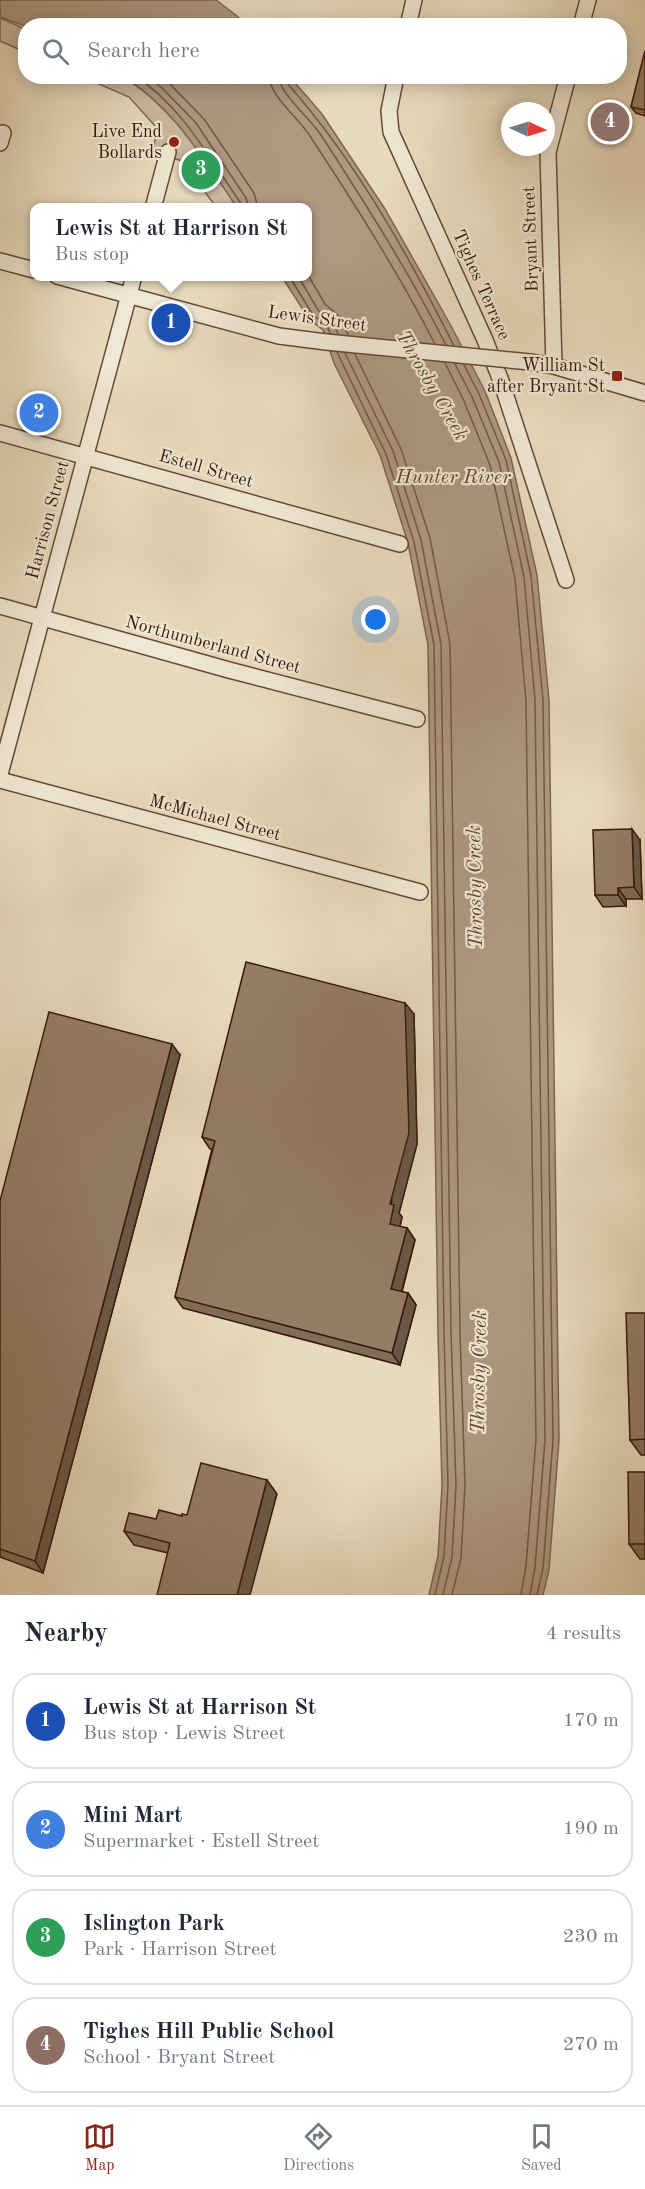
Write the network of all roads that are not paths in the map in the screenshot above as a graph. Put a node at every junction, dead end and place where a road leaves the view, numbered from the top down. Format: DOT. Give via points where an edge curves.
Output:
graph roads {
  1 [pos="414,0"];
  2 [pos="588,0"];
  3 [pos="410,18"];
  4 [pos="583,18"];
  5 [pos="394,84"];
  6 [pos="566,84"];
  7 [pos="168,152"];
  8 [pos="154,203"];
  9 [pos="0,261"];
  10 [pos="30,269"];
  11 [pos="75,281"];
  12 [pos="133,281"];
  13 [pos="129,296"];
  14 [pos="542,364"];
  15 [pos="645,393"];
  16 [pos="0,433"];
  17 [pos="85,456"];
  18 [pos="400,544"];
  19 [pos="566,580"];
  20 [pos="0,606"];
  21 [pos="42,617"];
  22 [pos="417,719"];
  23 [pos="0,774"];
  24 [pos="0,780"];
  25 [pos="420,892"];
  1 -- 3 [label="street"];
  2 -- 4 [label="street"];
  5 -- 19 [label="street, Tighes Terrace" via="388,111 391,132 485,340"];
  6 -- 14 [label="street, Bryant Street" via="548,152"];
  7 -- 8 [label="street"];
  9 -- 10 [label="street"];
  11 -- 13 [label="street, Lewis Street"];
  12 -- 13 [label="street, Harrison Street"];
  13 -- 14 [label="street, Lewis Street, bridge" via="279,336"];
  13 -- 17 [label="street, Harrison Street"];
  14 -- 15 [label="street, Lewis Street"];
  16 -- 17 [label="street, Estell Street"];
  17 -- 18 [label="street, Estell Street"];
  17 -- 21 [label="street, Harrison Street"];
  20 -- 21 [label="street, Northumberland Street"];
  21 -- 22 [label="street, Northumberland Street"];
  21 -- 23 [label="street, Harrison Street"];
  24 -- 25 [label="street, McMichael Street"];
}
